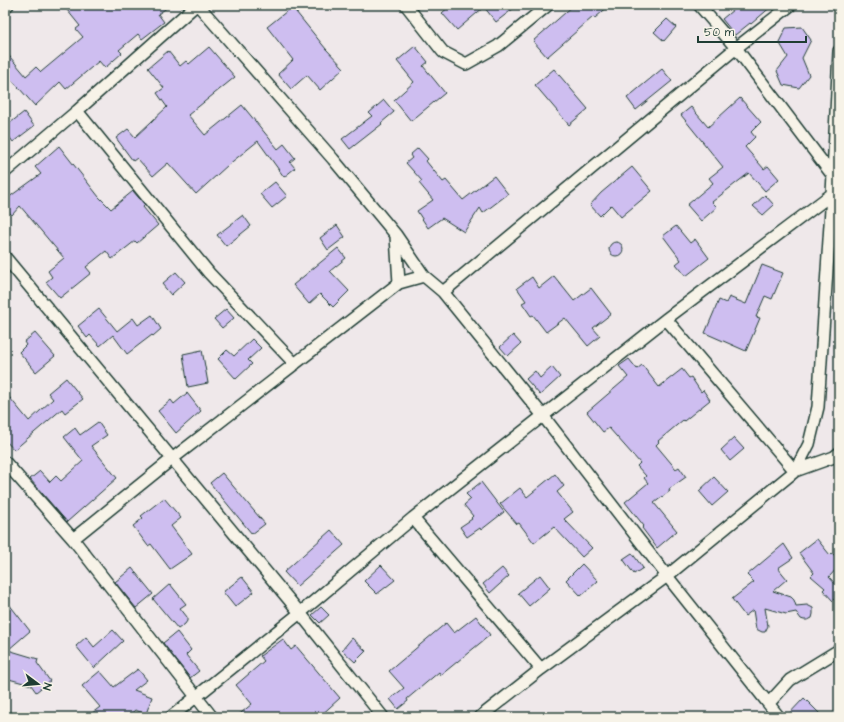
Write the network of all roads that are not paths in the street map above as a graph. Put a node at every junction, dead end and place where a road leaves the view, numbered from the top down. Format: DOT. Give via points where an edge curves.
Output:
graph roads {
  1 [pos="8,5"];
  2 [pos="197,5"];
  3 [pos="406,5"];
  4 [pos="548,5"];
  5 [pos="699,5"];
  6 [pos="791,5"];
  7 [pos="5,7"];
  8 [pos="736,48"];
  9 [pos="839,51"];
  10 [pos="77,111"];
  11 [pos="5,172"];
  12 [pos="833,176"];
  13 [pos="836,197"];
  14 [pos="396,235"];
  15 [pos="5,257"];
  16 [pos="424,276"];
  17 [pos="399,283"];
  18 [pos="443,292"];
  19 [pos="666,319"];
  20 [pos="295,364"];
  21 [pos="544,416"];
  22 [pos="839,453"];
  23 [pos="172,459"];
  24 [pos="5,462"];
  25 [pos="795,471"];
  26 [pos="412,518"];
  27 [pos="73,539"];
  28 [pos="667,576"];
  29 [pos="300,613"];
  30 [pos="839,650"];
  31 [pos="541,669"];
  32 [pos="196,696"];
  33 [pos="768,703"];
  34 [pos="170,717"];
  35 [pos="212,717"];
  36 [pos="383,717"];
  37 [pos="480,717"];
  38 [pos="779,717"];
  1 -- 7 [label="street"];
  2 -- 10 [label="street"];
  2 -- 14 [label="street" via="333,159"];
  3 -- 4 [label="street" via="443,52 466,64 498,46"];
  5 -- 8 [label="street"];
  6 -- 8 [label="street"];
  8 -- 12 [label="street"];
  8 -- 18 [label="street"];
  9 -- 12 [label="street"];
  10 -- 11 [label="street"];
  10 -- 20 [label="street" via="209,273"];
  12 -- 13 [label="street"];
  13 -- 19 [label="street"];
  13 -- 25 [label="street" via="818,407 809,444"];
  14 -- 16 [label="street"];
  14 -- 17 [label="street"];
  15 -- 23 [label="street"];
  16 -- 17 [label="street"];
  16 -- 18 [label="street"];
  17 -- 20 [label="street"];
  18 -- 21 [label="street"];
  19 -- 21 [label="street"];
  19 -- 25 [label="street"];
  20 -- 23 [label="street"];
  21 -- 26 [label="street"];
  21 -- 28 [label="street"];
  22 -- 25 [label="street"];
  23 -- 27 [label="street"];
  23 -- 29 [label="street"];
  24 -- 27 [label="street"];
  25 -- 28 [label="street"];
  26 -- 29 [label="street"];
  26 -- 31 [label="street"];
  27 -- 32 [label="street"];
  28 -- 31 [label="street"];
  28 -- 33 [label="street"];
  29 -- 32 [label="street"];
  29 -- 36 [label="street"];
  30 -- 33 [label="street" via="790,680"];
  31 -- 37 [label="street"];
  32 -- 34 [label="street"];
  32 -- 35 [label="street"];
  33 -- 38 [label="street"];
}
